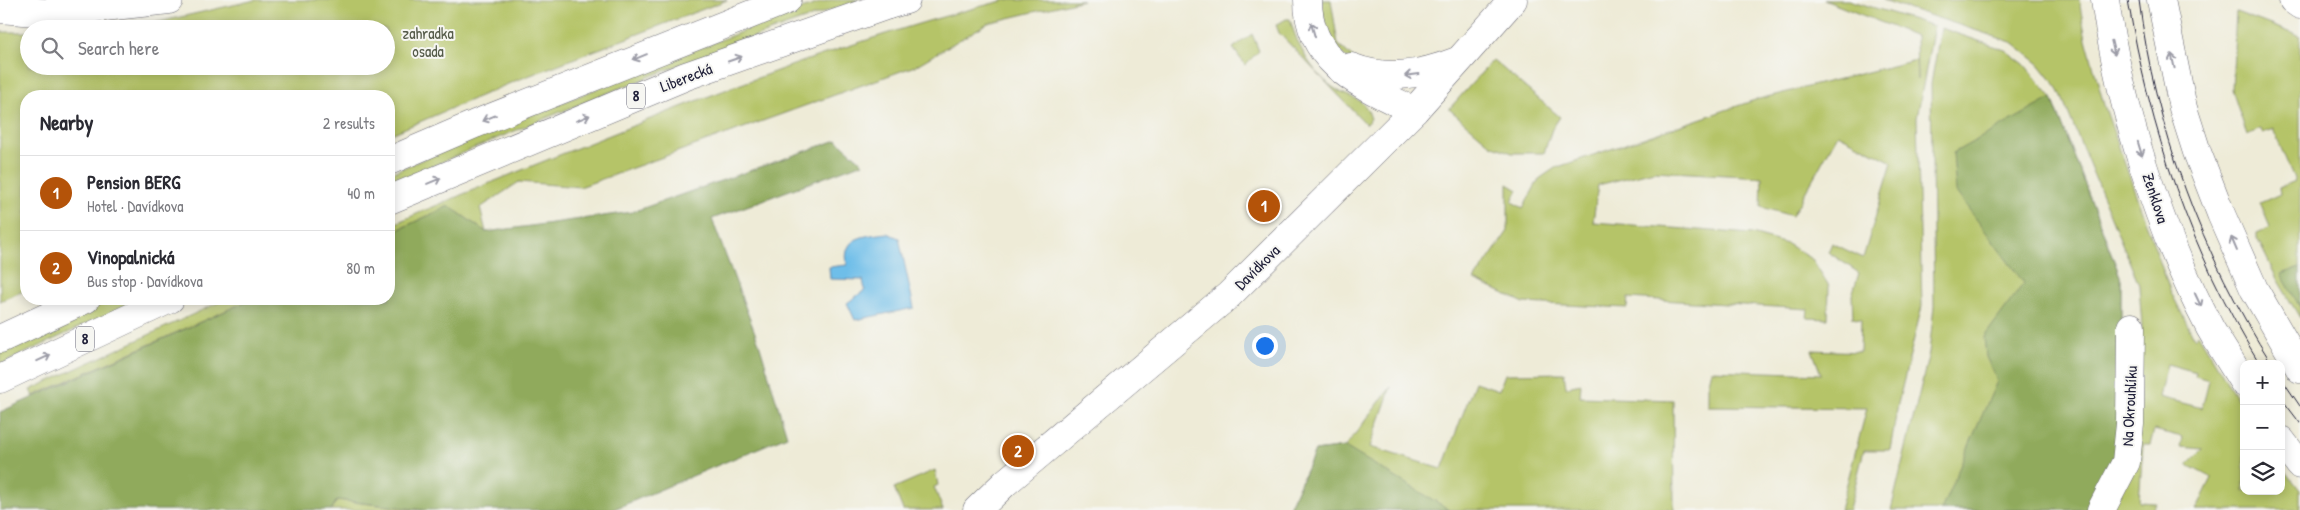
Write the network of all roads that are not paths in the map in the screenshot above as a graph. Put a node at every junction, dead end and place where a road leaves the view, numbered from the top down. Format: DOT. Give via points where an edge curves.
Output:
graph roads {
  1 [pos="169,0"];
  2 [pos="787,0"];
  3 [pos="1308,0"];
  4 [pos="1513,0"];
  5 [pos="2105,0"];
  6 [pos="2161,0"];
  7 [pos="2293,0"];
  8 [pos="897,2"];
  9 [pos="2300,5"];
  10 [pos="0,10"];
  11 [pos="1327,56"];
  12 [pos="1459,61"];
  13 [pos="1414,111"];
  14 [pos="395,158"];
  15 [pos="395,197"];
  16 [pos="2254,289"];
  17 [pos="73,305"];
  18 [pos="157,305"];
  19 [pos="2131,327"];
  20 [pos="2300,332"];
  21 [pos="0,339"];
  22 [pos="2300,369"];
  23 [pos="2240,377"];
  24 [pos="0,379"];
  25 [pos="2285,445"];
  26 [pos="2300,465"];
  27 [pos="991,505"];
  28 [pos="2101,510"];
  1 -- 10 [label="main road" via="48,13"];
  2 -- 14 [label="main road, 8, one-way"];
  11 -- 3 [label="main road, one-way" via="1317,43"];
  4 -- 12 [label="main road, Davídkova"];
  5 -- 23 [label="main road, Zenklova, one-way" via="2125,102 2165,230 2210,328"];
  16 -- 6 [label="main road, one-way" via="2197,152 2183,108"];
  7 -- 9 [label="main road"];
  15 -- 8 [label="main road, Liberecká / 8, one-way" via="686,76"];
  12 -- 11 [label="main road, one-way" via="1421,74 1382,75 1362,72"];
  11 -- 13 [label="main road" via="1352,78"];
  12 -- 13 [label="main road, Davídkova"];
  13 -- 27 [label="main road, Davídkova" via="1229,295"];
  16 -- 20 [label="main road"];
  16 -- 22 [label="main road"];
  17 -- 21 [label="main road, 8"];
  24 -- 18 [label="main road, 8, one-way"];
  19 -- 28 [label="main road, Na Okrouhlíku" via="2130,424 2126,462"];
  25 -- 26 [label="main road"];
}
